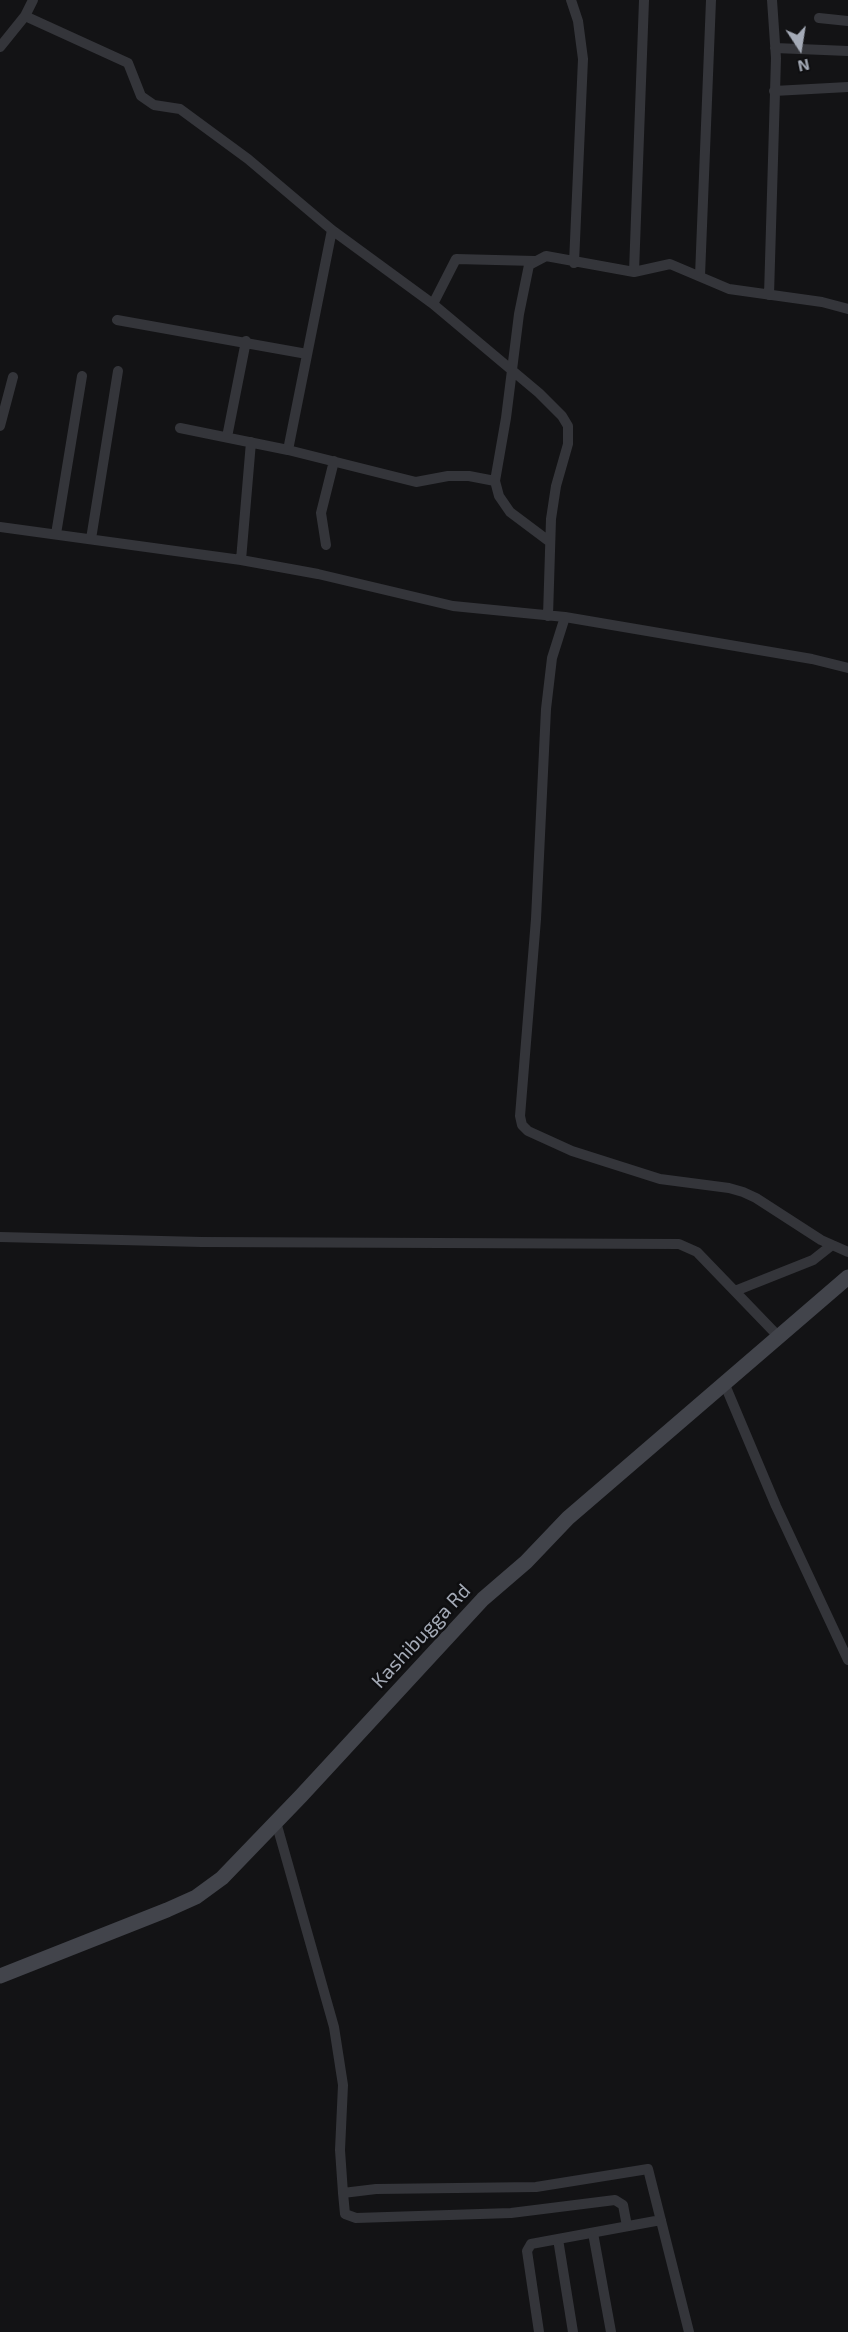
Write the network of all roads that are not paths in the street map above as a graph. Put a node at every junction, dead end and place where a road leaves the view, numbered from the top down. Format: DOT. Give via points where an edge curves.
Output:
graph roads {
  1 [pos="33,0"];
  2 [pos="571,0"];
  3 [pos="644,0"];
  4 [pos="711,0"];
  5 [pos="772,0"];
  6 [pos="25,16"];
  7 [pos="819,18"];
  8 [pos="848,21"];
  9 [pos="0,47"];
  10 [pos="775,48"];
  11 [pos="848,51"];
  12 [pos="848,87"];
  13 [pos="774,91"];
  14 [pos="332,230"];
  15 [pos="538,261"];
  16 [pos="574,263"];
  17 [pos="634,272"];
  18 [pos="700,276"];
  19 [pos="769,294"];
  20 [pos="433,304"];
  21 [pos="848,309"];
  22 [pos="117,320"];
  23 [pos="246,341"];
  24 [pos="307,354"];
  25 [pos="512,370"];
  26 [pos="118,371"];
  27 [pos="82,376"];
  28 [pos="12,377"];
  29 [pos="0,426"];
  30 [pos="180,428"];
  31 [pos="227,437"];
  32 [pos="251,442"];
  33 [pos="288,450"];
  34 [pos="334,461"];
  35 [pos="495,481"];
  36 [pos="0,527"];
  37 [pos="56,534"];
  38 [pos="91,539"];
  39 [pos="550,542"];
  40 [pos="326,545"];
  41 [pos="241,560"];
  42 [pos="549,616"];
  43 [pos="565,617"];
  44 [pos="848,668"];
  45 [pos="0,1237"];
  46 [pos="832,1245"];
  47 [pos="848,1252"];
  48 [pos="848,1277"];
  49 [pos="735,1291"];
  50 [pos="778,1336"];
  51 [pos="725,1385"];
  52 [pos="848,1660"];
  53 [pos="276,1822"];
  54 [pos="0,1976"];
  55 [pos="343,2193"];
  56 [pos="661,2220"];
  57 [pos="627,2226"];
  58 [pos="593,2233"];
  59 [pos="558,2239"];
  60 [pos="539,2332"];
  61 [pos="573,2332"];
  62 [pos="611,2332"];
  63 [pos="689,2332"];
  1 -- 6 [label="street"];
  2 -- 16 [label="street" via="583,59"];
  3 -- 17 [label="street"];
  4 -- 18 [label="street"];
  5 -- 10 [label="street"];
  6 -- 9 [label="street"];
  6 -- 14 [label="street" via="128,63 141,96 154,105 180,109 278,183"];
  7 -- 8 [label="street"];
  10 -- 11 [label="street"];
  10 -- 13 [label="street"];
  12 -- 13 [label="street"];
  13 -- 19 [label="street"];
  14 -- 20 [label="street"];
  14 -- 24 [label="street"];
  15 -- 16 [label="street" via="546,256"];
  15 -- 20 [label="street" via="456,259"];
  15 -- 25 [label="street" via="529,265"];
  16 -- 17 [label="street"];
  17 -- 18 [label="street" via="670,264"];
  18 -- 19 [label="street" via="729,289"];
  19 -- 21 [label="street"];
  20 -- 25 [label="street"];
  22 -- 23 [label="street"];
  23 -- 24 [label="street"];
  23 -- 31 [label="street"];
  24 -- 33 [label="street"];
  25 -- 35 [label="street"];
  25 -- 39 [label="street" via="568,426"];
  26 -- 38 [label="street"];
  27 -- 37 [label="street"];
  28 -- 29 [label="street"];
  30 -- 31 [label="street"];
  31 -- 32 [label="street"];
  32 -- 33 [label="street"];
  32 -- 41 [label="street"];
  33 -- 34 [label="street"];
  34 -- 35 [label="street" via="416,482 448,476"];
  34 -- 40 [label="street" via="321,513"];
  35 -- 39 [label="street" via="510,512"];
  36 -- 37 [label="street"];
  37 -- 38 [label="street"];
  38 -- 41 [label="street"];
  39 -- 42 [label="street"];
  41 -- 42 [label="street" via="453,606"];
  42 -- 43 [label="street"];
  43 -- 44 [label="street"];
  43 -- 46 [label="street" via="552,658 546,709 522,1125 572,1151 660,1179 743,1192"];
  45 -- 49 [label="street" via="213,1243 667,1242 697,1252"];
  46 -- 47 [label="street"];
  46 -- 49 [label="street" via="813,1260"];
  48 -- 50 [label="main road, Kashibugga Rd"];
  49 -- 50 [label="street"];
  50 -- 51 [label="main road, Kashibugga Rd"];
  51 -- 52 [label="street"];
  51 -- 53 [label="main road, Kashibugga Rd" via="568,1518 483,1599"];
  53 -- 54 [label="main road, Kashibugga Rd" via="222,1878 196,1897"];
  53 -- 55 [label="street" via="339,2050 343,2085"];
  55 -- 56 [label="street" via="528,2187 648,2169"];
  55 -- 57 [label="street" via="345,2214 356,2218 511,2213 615,2200 623,2205"];
  56 -- 57 [label="street"];
  56 -- 63 [label="street"];
  57 -- 58 [label="street"];
  58 -- 59 [label="street"];
  58 -- 62 [label="street"];
  59 -- 60 [label="street" via="528,2247"];
  59 -- 61 [label="street"];
}
